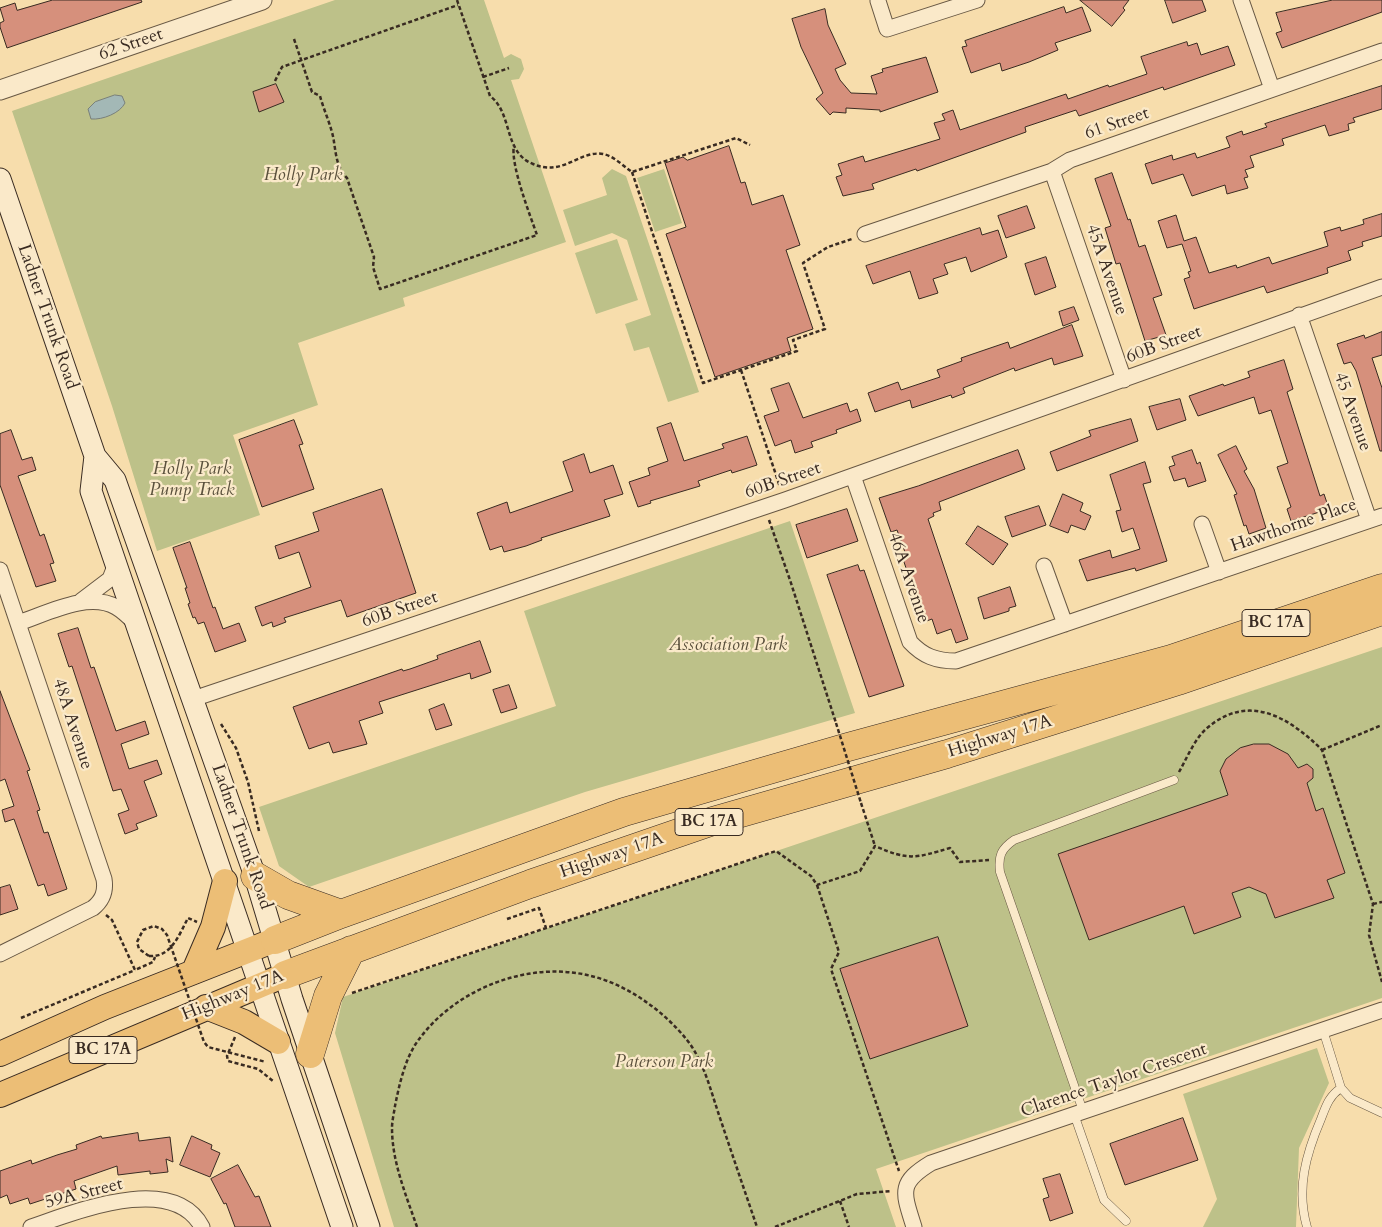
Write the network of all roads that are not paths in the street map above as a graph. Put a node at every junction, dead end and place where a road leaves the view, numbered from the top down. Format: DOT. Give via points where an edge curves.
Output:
graph roads {
  1 [pos="262,0"];
  2 [pos="977,0"];
  3 [pos="1242,0"];
  4 [pos="878,1"];
  5 [pos="1382,51"];
  6 [pos="1272,89"];
  7 [pos="0,90"];
  8 [pos="1052,171"];
  9 [pos="0,179"];
  10 [pos="865,234"];
  11 [pos="1382,287"];
  12 [pos="1299,315"];
  13 [pos="1124,380"];
  14 [pos="95,456"];
  15 [pos="853,476"];
  16 [pos="1375,518"];
  17 [pos="1202,524"];
  18 [pos="116,566"];
  19 [pos="1044,566"];
  20 [pos="0,570"];
  21 [pos="1219,572"];
  22 [pos="1382,588"];
  23 [pos="77,604"];
  24 [pos="1382,611"];
  25 [pos="134,622"];
  26 [pos="18,623"];
  27 [pos="1066,624"];
  28 [pos="956,661"];
  29 [pos="193,699"];
  30 [pos="1174,780"];
  31 [pos="254,876"];
  32 [pos="225,881"];
  33 [pos="341,914"];
  34 [pos="275,940"];
  35 [pos="351,950"];
  36 [pos="248,951"];
  37 [pos="0,954"];
  38 [pos="194,971"];
  39 [pos="285,975"];
  40 [pos="260,985"];
  41 [pos="206,1007"];
  42 [pos="1382,1010"];
  43 [pos="1323,1030"];
  44 [pos="278,1042"];
  45 [pos="0,1054"];
  46 [pos="310,1054"];
  47 [pos="1341,1088"];
  48 [pos="0,1095"];
  49 [pos="1079,1113"];
  50 [pos="1382,1114"];
  51 [pos="1126,1221"];
  52 [pos="200,1224"];
  53 [pos="31,1227"];
  54 [pos="342,1227"];
  55 [pos="369,1227"];
  56 [pos="914,1227"];
  57 [pos="1307,1227"];
  1 -- 7 [label="street, 62 Street"];
  2 -- 4 [label="street" via="887,29"];
  3 -- 6 [label="street"];
  5 -- 6 [label="street, 61 Street"];
  6 -- 8 [label="street, 61 Street" via="1070,160"];
  8 -- 10 [label="street, 61 Street"];
  8 -- 13 [label="street, 45A Avenue"];
  9 -- 14 [label="main road, Ladner Trunk Road"];
  11 -- 12 [label="street, 60B Street"];
  12 -- 13 [label="street, 60B Street"];
  12 -- 16 [label="street, 45 Avenue"];
  13 -- 15 [label="street, 60B Street"];
  14 -- 18 [label="main road, Ladner Trunk Road" via="91,491"];
  14 -- 29 [label="main road, Ladner Trunk Road" via="115,480"];
  15 -- 28 [label="street, 46A Avenue" via="910,642 931,658"];
  15 -- 29 [label="street, 60B Street"];
  16 -- 21 [label="street, Hawthorne Place"];
  17 -- 21 [label="street, Hawthorne Place"];
  18 -- 23 [label="street" via="110,579"];
  18 -- 25 [label="main road, Ladner Trunk Road"];
  19 -- 27 [label="street"];
  20 -- 26 [label="street, 48A Avenue"];
  21 -- 27 [label="street, Hawthorne Place"];
  22 -- 33 [label="highway, Highway 17A / BC 17A" via="1171,659 624,812"];
  23 -- 25 [label="street" via="100,601 116,607"];
  23 -- 26 [label="street"];
  24 -- 35 [label="highway, Highway 17A / BC 17A" via="1178,681 947,754 713,821"];
  25 -- 32 [label="main road, Ladner Trunk Road"];
  26 -- 37 [label="street, 48A Avenue" via="104,878 102,897"];
  27 -- 28 [label="street, Hawthorne Place"];
  29 -- 31 [label="main road, Ladner Trunk Road"];
  30 -- 49 [label="lane" via="1014,840 1002,848 998,860"];
  31 -- 33 [label="highway" via="288,895"];
  31 -- 34 [label="main road, Ladner Trunk Road"];
  32 -- 36 [label="main road, Ladner Trunk Road"];
  32 -- 38 [label="main road" via="213,927"];
  33 -- 34 [label="highway, Highway 17A / BC 17A"];
  34 -- 36 [label="main road, Highway 17A / BC 17A"];
  34 -- 39 [label="main road, Ladner Trunk Road"];
  35 -- 39 [label="highway, Highway 17A / BC 17A"];
  35 -- 46 [label="highway" via="328,996"];
  36 -- 38 [label="main road, Highway 17A / BC 17A"];
  36 -- 40 [label="main road, Ladner Trunk Road"];
  38 -- 45 [label="main road, Highway 17A / BC 17A"];
  39 -- 40 [label="main road, Highway 17A / BC 17A"];
  39 -- 46 [label="main road, Ladner Trunk Road"];
  40 -- 41 [label="main road, Highway 17A / BC 17A"];
  40 -- 44 [label="main road, Ladner Trunk Road"];
  41 -- 44 [label="main road" via="244,1022"];
  41 -- 48 [label="main road, Highway 17A / BC 17A"];
  42 -- 43 [label="street, Clarence Taylor Crescent"];
  43 -- 47 [label="lane"];
  43 -- 49 [label="street, Clarence Taylor Crescent"];
  44 -- 54 [label="main road, Ladner Trunk Road"];
  46 -- 55 [label="main road, Ladner Trunk Road"];
  47 -- 50 [label="lane" via="1350,1098"];
  47 -- 57 [label="lane" via="1331,1095 1305,1161 1302,1190"];
  49 -- 51 [label="lane" via="1104,1200"];
  49 -- 56 [label="street, Clarence Taylor Crescent" via="931,1163 912,1174 904,1191"];
  52 -- 53 [label="street, 59A Street" via="179,1204 138,1199 107,1203"];
}
